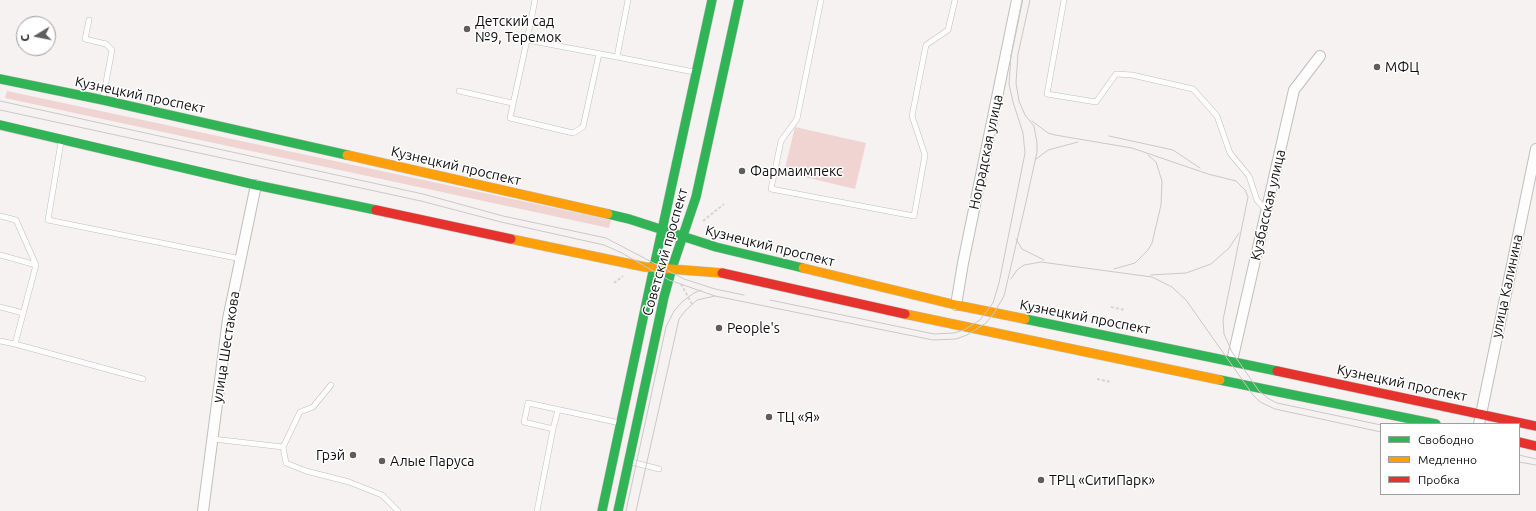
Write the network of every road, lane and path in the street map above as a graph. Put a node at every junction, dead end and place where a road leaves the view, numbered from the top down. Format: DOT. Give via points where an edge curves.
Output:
graph roads {
  1 [pos="534,0"];
  2 [pos="628,0"];
  3 [pos="712,0"];
  4 [pos="739,0"];
  5 [pos="821,0"];
  6 [pos="955,0"];
  7 [pos="1017,0"];
  8 [pos="1064,0"];
  9 [pos="89,20"];
  10 [pos="527,40"];
  11 [pos="599,54"];
  12 [pos="1320,56"];
  13 [pos="617,57"];
  14 [pos="697,72"];
  15 [pos="0,79"];
  16 [pos="459,91"];
  17 [pos="103,100"];
  18 [pos="512,102"];
  19 [pos="0,125"];
  20 [pos="62,139"];
  21 [pos="1536,149"];
  22 [pos="256,185"];
  23 [pos="1266,210"];
  24 [pos="0,216"];
  25 [pos="662,231"];
  26 [pos="683,238"];
  27 [pos="0,255"];
  28 [pos="241,258"];
  29 [pos="36,265"];
  30 [pos="654,267"];
  31 [pos="672,268"];
  32 [pos="956,305"];
  33 [pos="0,307"];
  34 [pos="1111,307"];
  35 [pos="1124,310"];
  36 [pos="23,313"];
  37 [pos="0,341"];
  38 [pos="15,344"];
  39 [pos="1232,361"];
  40 [pos="143,379"];
  41 [pos="1097,379"];
  42 [pos="1111,382"];
  43 [pos="331,385"];
  44 [pos="558,410"];
  45 [pos="1480,419"];
  46 [pos="621,423"];
  47 [pos="1431,423"];
  48 [pos="1512,423"];
  49 [pos="1520,424"];
  50 [pos="1536,426"];
  51 [pos="554,428"];
  52 [pos="213,439"];
  53 [pos="1520,442"];
  54 [pos="1536,446"];
  55 [pos="283,447"];
  56 [pos="629,462"];
  57 [pos="659,469"];
  58 [pos="203,511"];
  59 [pos="398,511"];
  60 [pos="537,511"];
  61 [pos="602,511"];
  62 [pos="618,511"];
  1 -- 10 [label="lane"];
  2 -- 13 [label="lane"];
  3 -- 14 [label="main road, Советский проспект"];
  4 -- 26 [label="main road, Советский проспект" via="696,197"];
  5 -- 6 [label="lane" via="797,119 781,140 771,189 914,216 926,155 912,116 926,45 948,30"];
  7 -- 32 [label="street, Ноградская улица"];
  8 -- 23 [label="lane" via="1047,94 1096,102 1116,74 1132,75 1193,89 1217,116 1230,153 1249,176 1257,200"];
  9 -- 17 [label="lane" via="85,39 106,44 112,50"];
  10 -- 11 [label="lane"];
  10 -- 18 [label="lane"];
  11 -- 13 [label="lane"];
  11 -- 18 [label="lane" via="583,127 573,133 510,118"];
  12 -- 23 [label="street, Кузбасская улица" via="1294,90"];
  13 -- 14 [label="lane"];
  14 -- 25 [label="main road, Советский проспект"];
  15 -- 17 [label="main road, Кузнецкий проспект"];
  16 -- 18 [label="lane"];
  17 -- 25 [label="main road, Кузнецкий проспект" via="630,219"];
  19 -- 20 [label="main road"];
  20 -- 22 [label="main road"];
  20 -- 28 [label="lane" via="48,220"];
  21 -- 45 [label="street, улица Калинина"];
  22 -- 28 [label="street, улица Шестакова"];
  22 -- 30 [label="main road" via="540,246"];
  23 -- 39 [label="street, Кузбасская улица"];
  24 -- 29 [label="lane" via="16,220"];
  25 -- 26 [label="main road, Кузнецкий проспект"];
  25 -- 30 [label="main road, Советский проспект"];
  26 -- 31 [label="main road, Советский проспект"];
  26 -- 32 [label="main road, Кузнецкий проспект"];
  27 -- 29 [label="lane"];
  28 -- 52 [label="street, улица Шестакова" via="228,319"];
  29 -- 36 [label="lane"];
  30 -- 31 [label="main road"];
  30 -- 46 [label="main road, Советский проспект"];
  31 -- 47 [label="main road" via="736,276 977,330"];
  31 -- 56 [label="main road, Советский проспект"];
  32 -- 39 [label="main road, Кузнецкий проспект"];
  33 -- 36 [label="lane"];
  34 -- 35 [label="path"];
  36 -- 38 [label="lane"];
  37 -- 38 [label="lane"];
  38 -- 40 [label="lane"];
  39 -- 45 [label="main road, Кузнецкий проспект"];
  41 -- 42 [label="path"];
  43 -- 55 [label="lane" via="313,407 300,412"];
  44 -- 46 [label="lane"];
  44 -- 51 [label="lane"];
  44 -- 51 [label="lane" via="528,403 524,422"];
  45 -- 48 [label="main road, Кузнецкий проспект"];
  46 -- 61 [label="main road, Советский проспект"];
  49 -- 50 [label="main road, Кузнецкий проспект"];
  51 -- 60 [label="lane"];
  52 -- 55 [label="lane"];
  52 -- 58 [label="street, улица Шестакова"];
  53 -- 54 [label="main road"];
  55 -- 59 [label="lane" via="286,463 350,482 382,495"];
  56 -- 57 [label="lane"];
  56 -- 62 [label="main road, Советский проспект"];
}
